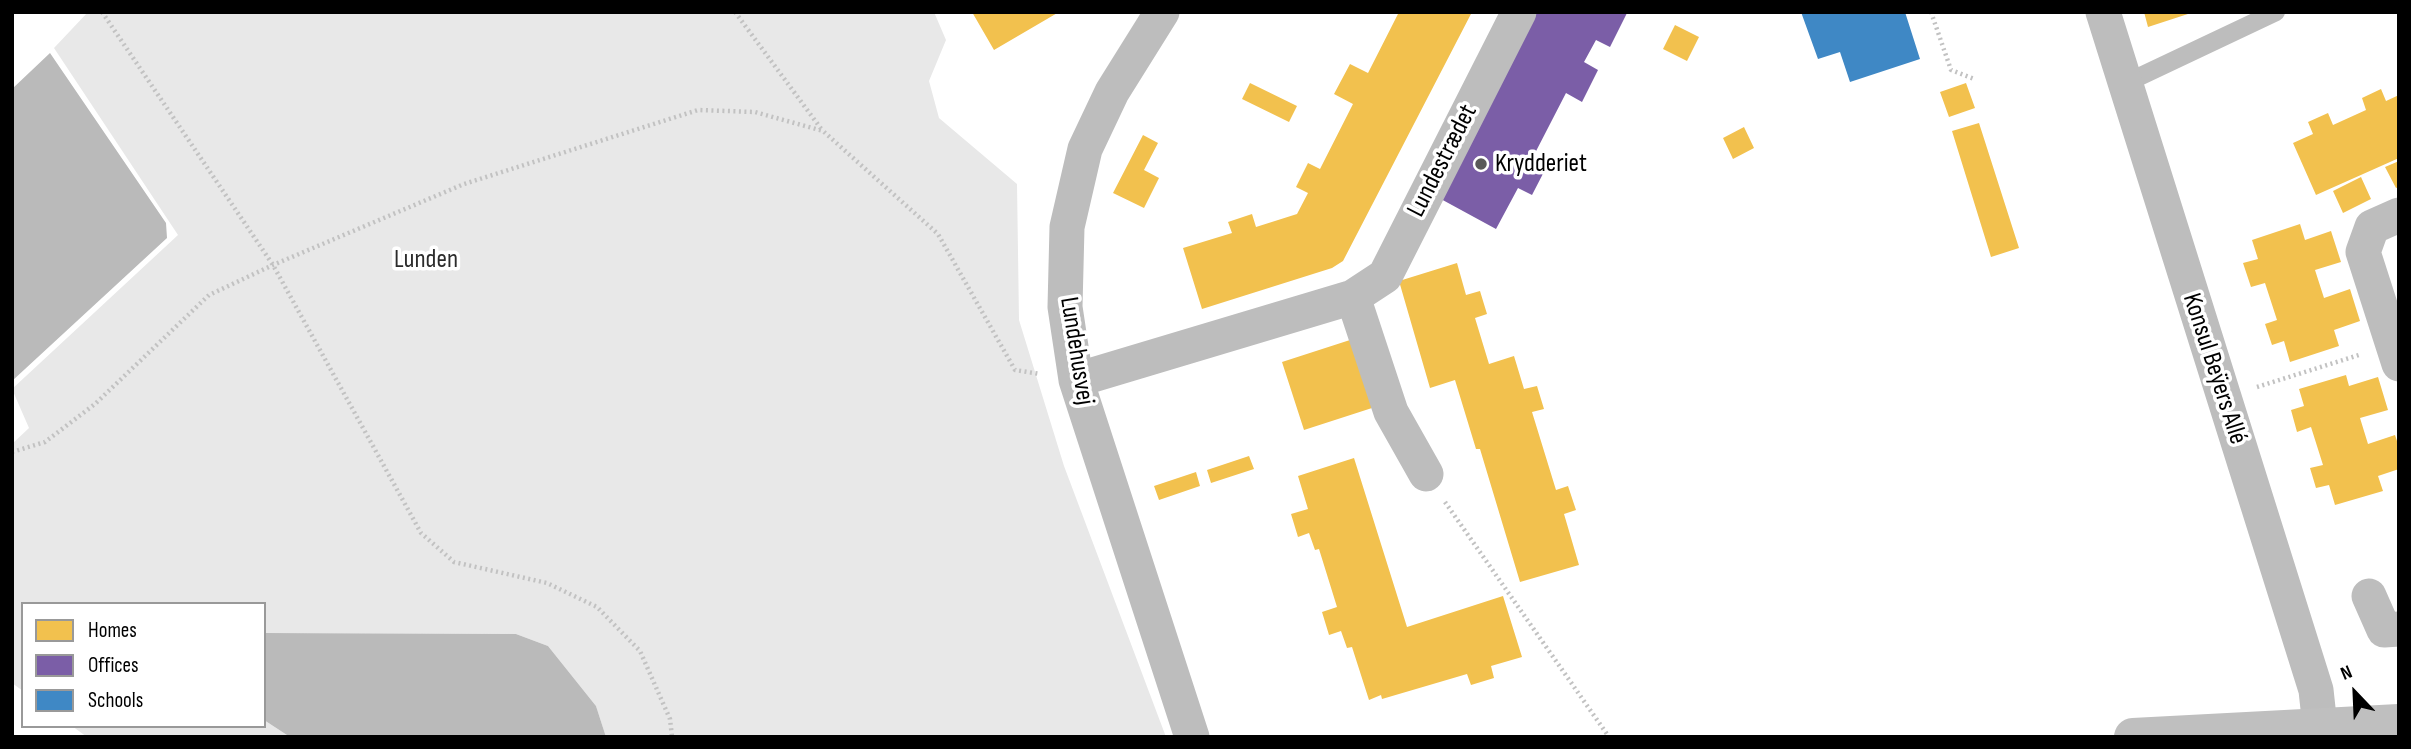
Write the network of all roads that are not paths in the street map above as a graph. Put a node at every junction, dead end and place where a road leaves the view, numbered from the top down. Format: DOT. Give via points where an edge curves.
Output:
graph roads {
  1 [pos="1162,12"];
  2 [pos="1519,12"];
  3 [pos="2103,12"];
  4 [pos="2276,12"];
  5 [pos="2126,83"];
  6 [pos="2399,215"];
  7 [pos="1353,298"];
  8 [pos="2396,354"];
  9 [pos="1076,380"];
  10 [pos="1426,474"];
  11 [pos="2369,596"];
  12 [pos="2399,629"];
  13 [pos="2399,723"];
  14 [pos="2320,727"];
  15 [pos="1192,737"];
  16 [pos="2133,737"];
  1 -- 9 [label="street, Lundehusvej" via="1112,92 1085,149 1066,227 1065,307"];
  2 -- 7 [label="street, Lundestrædet" via="1385,276"];
  3 -- 5 [label="street, Konsul Beÿers Allé"];
  4 -- 5 [label="lane"];
  5 -- 14 [label="street, Konsul Beÿers Allé" via="2316,690"];
  6 -- 8 [label="street" via="2372,227 2363,252"];
  7 -- 9 [label="street, Lundestrædet"];
  7 -- 10 [label="street" via="1391,412"];
  9 -- 15 [label="street, Lundehusvej"];
  11 -- 12 [label="street" via="2384,630"];
  13 -- 14 [label="street"];
  14 -- 16 [label="street"];
}
